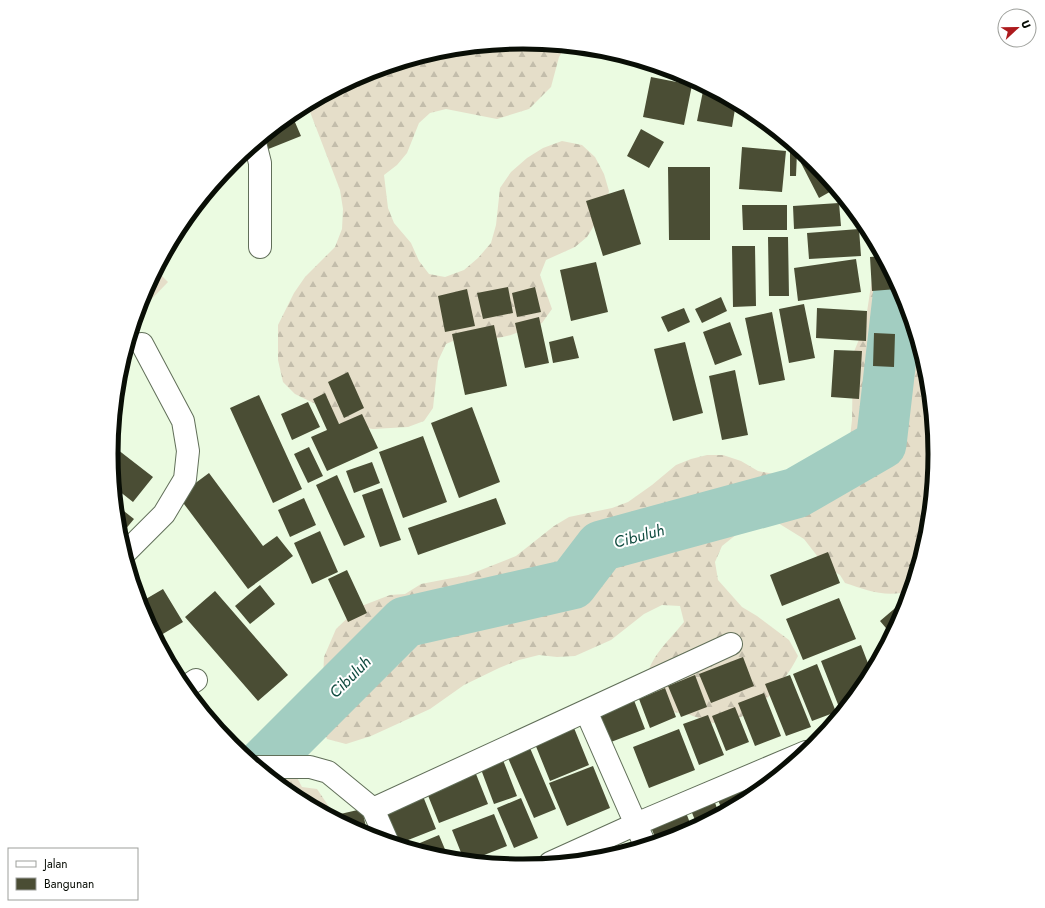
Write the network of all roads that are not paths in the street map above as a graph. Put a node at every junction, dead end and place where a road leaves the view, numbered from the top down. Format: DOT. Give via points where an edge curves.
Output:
graph roads {
  1 [pos="256,149"];
  2 [pos="260,247"];
  3 [pos="142,344"];
  4 [pos="129,549"];
  5 [pos="731,644"];
  6 [pos="586,711"];
  7 [pos="788,760"];
  8 [pos="266,767"];
  9 [pos="373,809"];
  10 [pos="636,824"];
  11 [pos="384,835"];
  12 [pos="643,841"];
  13 [pos="563,857"];
  1 -- 2 [label="street" via="260,163"];
  3 -- 4 [label="street" via="183,421 188,451 186,479 164,514"];
  5 -- 6 [label="street"];
  6 -- 9 [label="street"];
  6 -- 10 [label="street"];
  7 -- 10 [label="street"];
  8 -- 9 [label="street" via="310,767 328,772"];
  9 -- 11 [label="street"];
  10 -- 12 [label="street"];
  10 -- 13 [label="street"];
}
